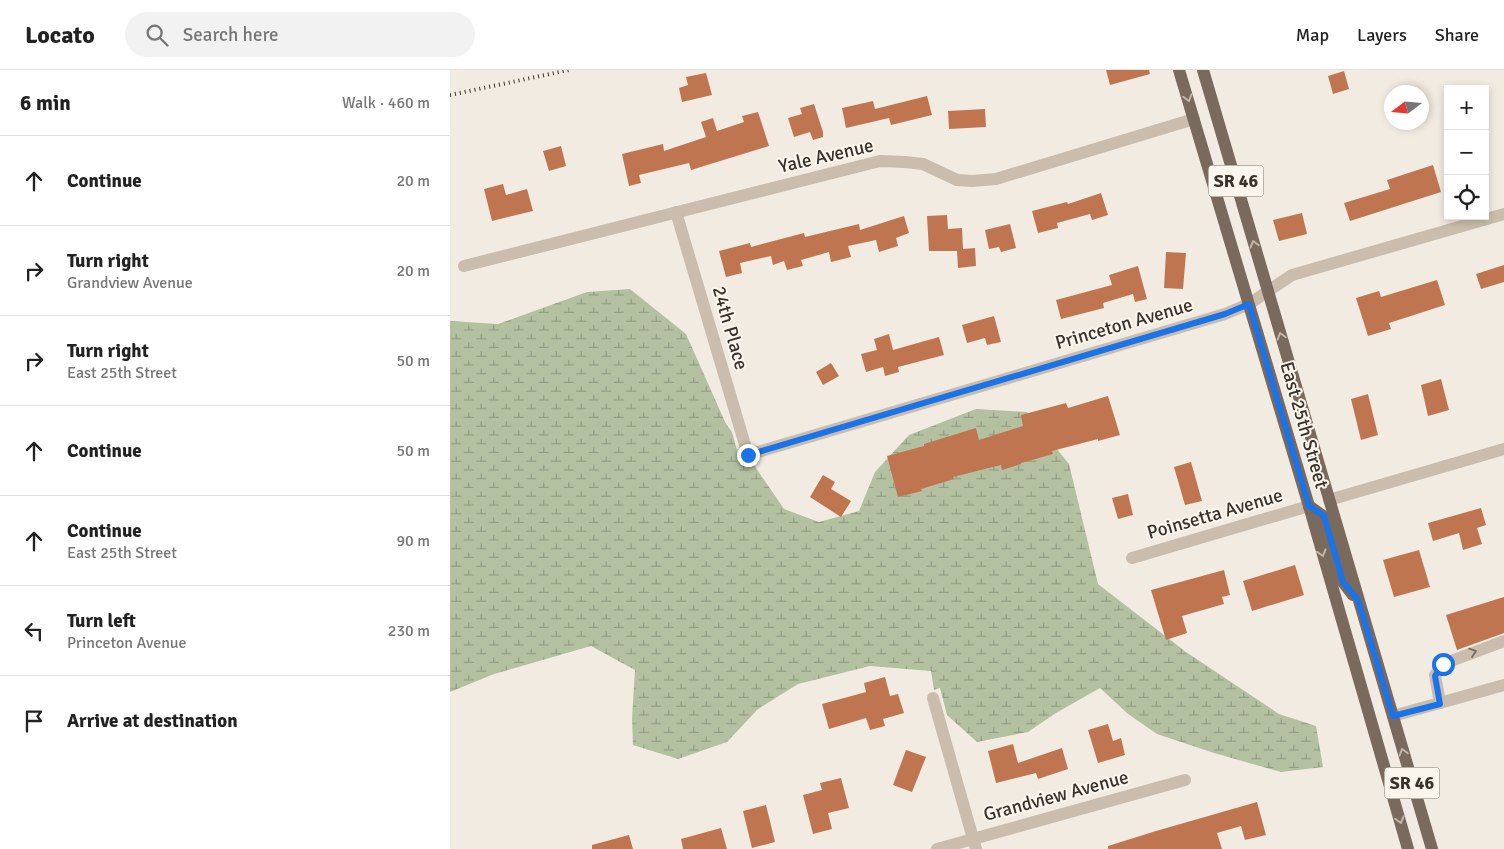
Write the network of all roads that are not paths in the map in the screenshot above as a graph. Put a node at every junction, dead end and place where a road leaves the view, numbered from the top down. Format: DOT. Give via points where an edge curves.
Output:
graph roads {
  1 [pos="1179,70"];
  2 [pos="1204,70"];
  3 [pos="1194,119"];
  4 [pos="676,212"];
  5 [pos="1504,214"];
  6 [pos="464,266"];
  7 [pos="1268,291"];
  8 [pos="1249,304"];
  9 [pos="1504,449"];
  10 [pos="748,455"];
  11 [pos="1329,500"];
  12 [pos="1309,506"];
  13 [pos="1132,558"];
  14 [pos="1358,600"];
  15 [pos="1504,641"];
  16 [pos="1504,686"];
  17 [pos="934,698"];
  18 [pos="1440,704"];
  19 [pos="1393,716"];
  20 [pos="1184,780"];
  21 [pos="974,844"];
  22 [pos="937,849"];
  23 [pos="1408,849"];
  24 [pos="1432,849"];
  1 -- 3 [label="main road, East 25th Street / SR 46, one-way"];
  7 -- 2 [label="main road, East 25th Street / SR 46, one-way"];
  3 -- 4 [label="street, Yale Avenue" via="996,179 957,180 923,164 880,161"];
  3 -- 8 [label="main road, East 25th Street / SR 46"];
  4 -- 6 [label="street, Yale Avenue"];
  4 -- 10 [label="street, 24th Place"];
  5 -- 7 [label="street, Princeton Avenue" via="1292,275"];
  7 -- 8 [label="street, Princeton Avenue"];
  11 -- 7 [label="main road, East 25th Street / SR 46, one-way"];
  8 -- 10 [label="street, Princeton Avenue" via="1225,314"];
  8 -- 12 [label="main road, East 25th Street / SR 46"];
  9 -- 11 [label="street"];
  11 -- 14 [label="main road, East 25th Street / SR 46"];
  12 -- 13 [label="street, Poinsetta Avenue"];
  12 -- 14 [label="main road" via="1324,516 1343,582"];
  12 -- 23 [label="main road, East 25th Street / SR 46, one-way"];
  14 -- 19 [label="main road, East 25th Street / SR 46"];
  18 -- 15 [label="street, one-way" via="1435,676 1443,664"];
  16 -- 18 [label="street"];
  17 -- 21 [label="street"];
  18 -- 19 [label="street"];
  24 -- 19 [label="main road, East 25th Street / SR 46, one-way"];
  20 -- 21 [label="street, Grandview Avenue"];
  21 -- 22 [label="street, Grandview Avenue"];
}
